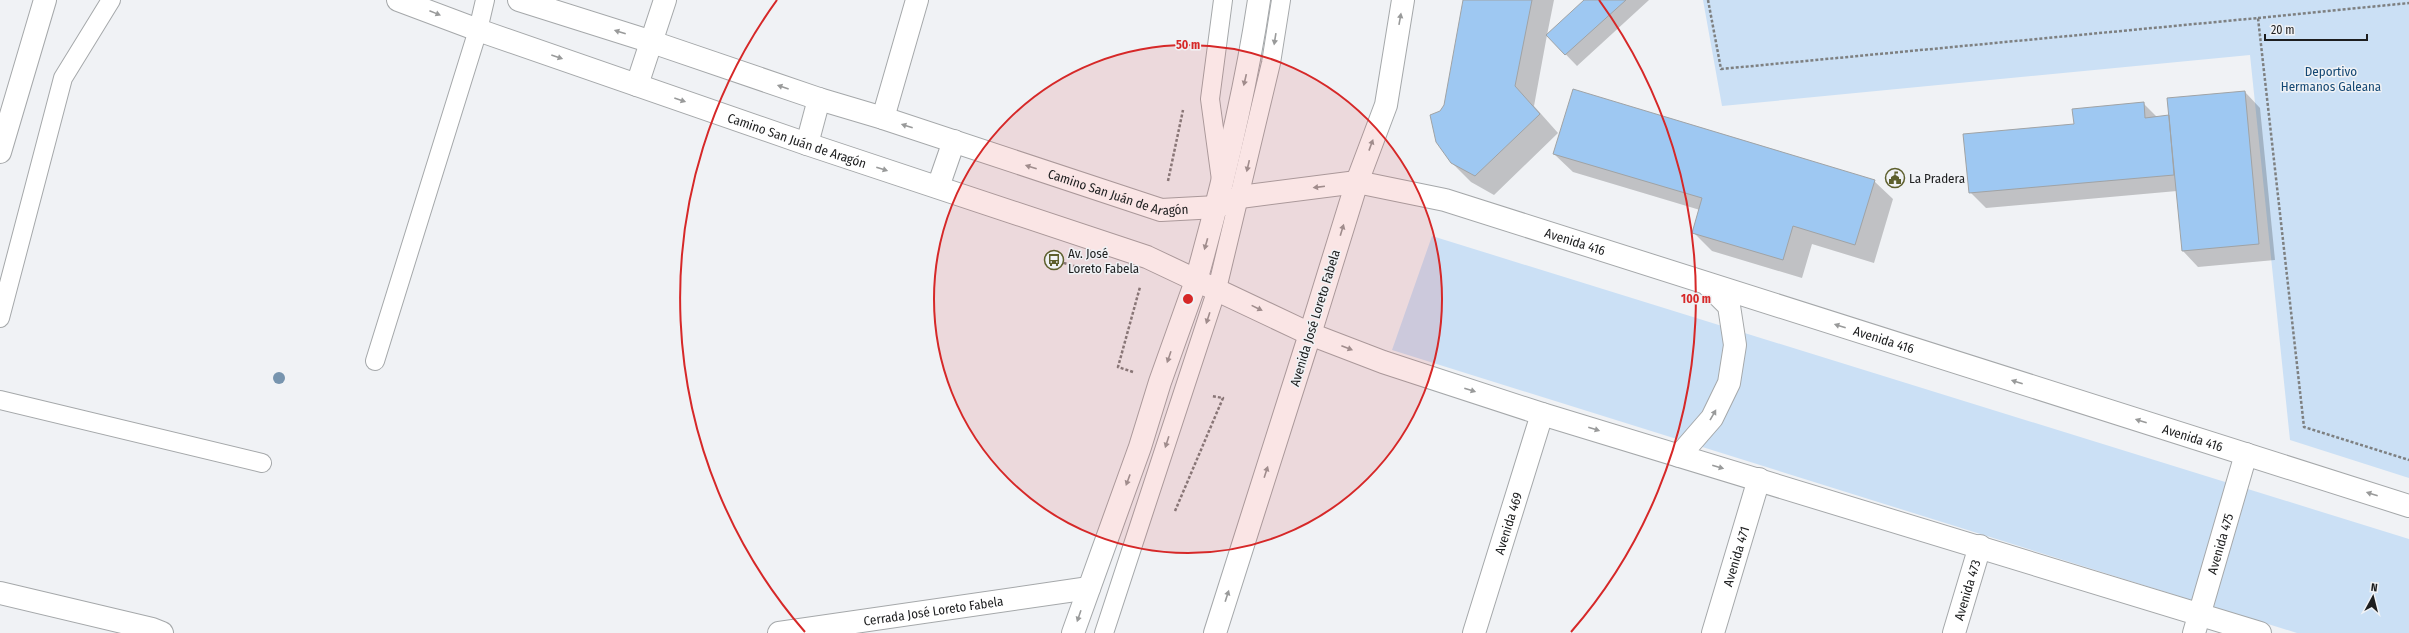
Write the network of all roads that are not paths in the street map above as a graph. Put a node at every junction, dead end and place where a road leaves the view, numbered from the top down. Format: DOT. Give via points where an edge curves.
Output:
graph roads {
  1 [pos="45,0"];
  2 [pos="111,0"];
  3 [pos="398,0"];
  4 [pos="485,0"];
  5 [pos="520,0"];
  6 [pos="665,0"];
  7 [pos="917,0"];
  8 [pos="1223,0"];
  9 [pos="1259,0"];
  10 [pos="1281,0"];
  11 [pos="1403,0"];
  12 [pos="478,30"];
  13 [pos="652,42"];
  14 [pos="637,85"];
  15 [pos="818,99"];
  16 [pos="883,118"];
  17 [pos="954,141"];
  18 [pos="806,144"];
  19 [pos="0,152"];
  20 [pos="1357,182"];
  21 [pos="1222,185"];
  22 [pos="938,187"];
  23 [pos="1240,197"];
  24 [pos="1217,207"];
  25 [pos="1196,281"];
  26 [pos="1707,284"];
  27 [pos="1217,289"];
  28 [pos="0,318"];
  29 [pos="1310,334"];
  30 [pos="375,361"];
  31 [pos="0,400"];
  32 [pos="1542,414"];
  33 [pos="2246,454"];
  34 [pos="1679,456"];
  35 [pos="262,463"];
  36 [pos="1759,479"];
  37 [pos="2409,506"];
  38 [pos="1980,546"];
  39 [pos="1089,588"];
  40 [pos="0,593"];
  41 [pos="2197,623"];
  42 [pos="162,633"];
  43 [pos="779,633"];
  44 [pos="1073,633"];
  45 [pos="1104,633"];
  46 [pos="1215,633"];
  47 [pos="1474,633"];
  48 [pos="1713,633"];
  49 [pos="1954,633"];
  50 [pos="2260,633"];
  1 -- 19 [label="street"];
  2 -- 28 [label="lane" via="63,78"];
  3 -- 12 [label="street, Camino San Juán de Aragón, one-way"];
  4 -- 12 [label="lane"];
  13 -- 5 [label="street, Camino San Juán de Aragón, one-way"];
  6 -- 13 [label="street"];
  7 -- 16 [label="street"];
  8 -- 21 [label="lane" via="1210,99"];
  9 -- 21 [label="street, one-way" via="1251,57"];
  10 -- 23 [label="lane, one-way" via="1271,63"];
  20 -- 11 [label="street, Avenida José Loreto Fabela, one-way" via="1386,105"];
  12 -- 14 [label="street, Camino San Juán de Aragón, one-way"];
  12 -- 30 [label="lane"];
  13 -- 14 [label="street"];
  15 -- 13 [label="street, Camino San Juán de Aragón, one-way"];
  14 -- 18 [label="street, Camino San Juán de Aragón, one-way"];
  15 -- 16 [label="street, Camino San Juán de Aragón"];
  15 -- 18 [label="street"];
  17 -- 16 [label="street, Camino San Juán de Aragón, one-way"];
  17 -- 22 [label="street"];
  24 -- 17 [label="street, Camino San Juán de Aragón, one-way" via="1161,210"];
  18 -- 22 [label="street, Camino San Juán de Aragón, one-way"];
  20 -- 23 [label="street, Avenida 416, one-way"];
  20 -- 26 [label="street, Avenida 416" via="1446,200"];
  29 -- 20 [label="street, Avenida José Loreto Fabela, one-way"];
  21 -- 24 [label="street"];
  22 -- 25 [label="street, Camino San Juán de Aragón" via="1146,257"];
  23 -- 24 [label="street, Avenida 416"];
  23 -- 27 [label="lane"];
  24 -- 25 [label="street, one-way"];
  25 -- 27 [label="street, Camino San Juán de Aragón"];
  25 -- 39 [label="street, one-way"];
  33 -- 26 [label="street, Avenida 416, one-way"];
  34 -- 26 [label="street, one-way" via="1712,418 1730,383 1735,344 1729,306"];
  27 -- 29 [label="street, Camino San Juán de Aragón, one-way"];
  27 -- 45 [label="lane, one-way"];
  29 -- 32 [label="street, one-way" via="1383,362"];
  46 -- 29 [label="street, Avenida José Loreto Fabela, one-way"];
  31 -- 35 [label="lane"];
  32 -- 34 [label="street, one-way"];
  32 -- 47 [label="street, Avenida 469"];
  37 -- 33 [label="street, Avenida 416, one-way"];
  33 -- 41 [label="street, Avenida 475"];
  34 -- 36 [label="street, one-way"];
  36 -- 38 [label="street"];
  36 -- 48 [label="street, Avenida 471"];
  38 -- 41 [label="street"];
  38 -- 49 [label="street, Avenida 473"];
  39 -- 43 [label="street, Cerrada José Loreto Fabela"];
  39 -- 44 [label="street, one-way"];
  40 -- 42 [label="street"];
  41 -- 50 [label="street"];
}
